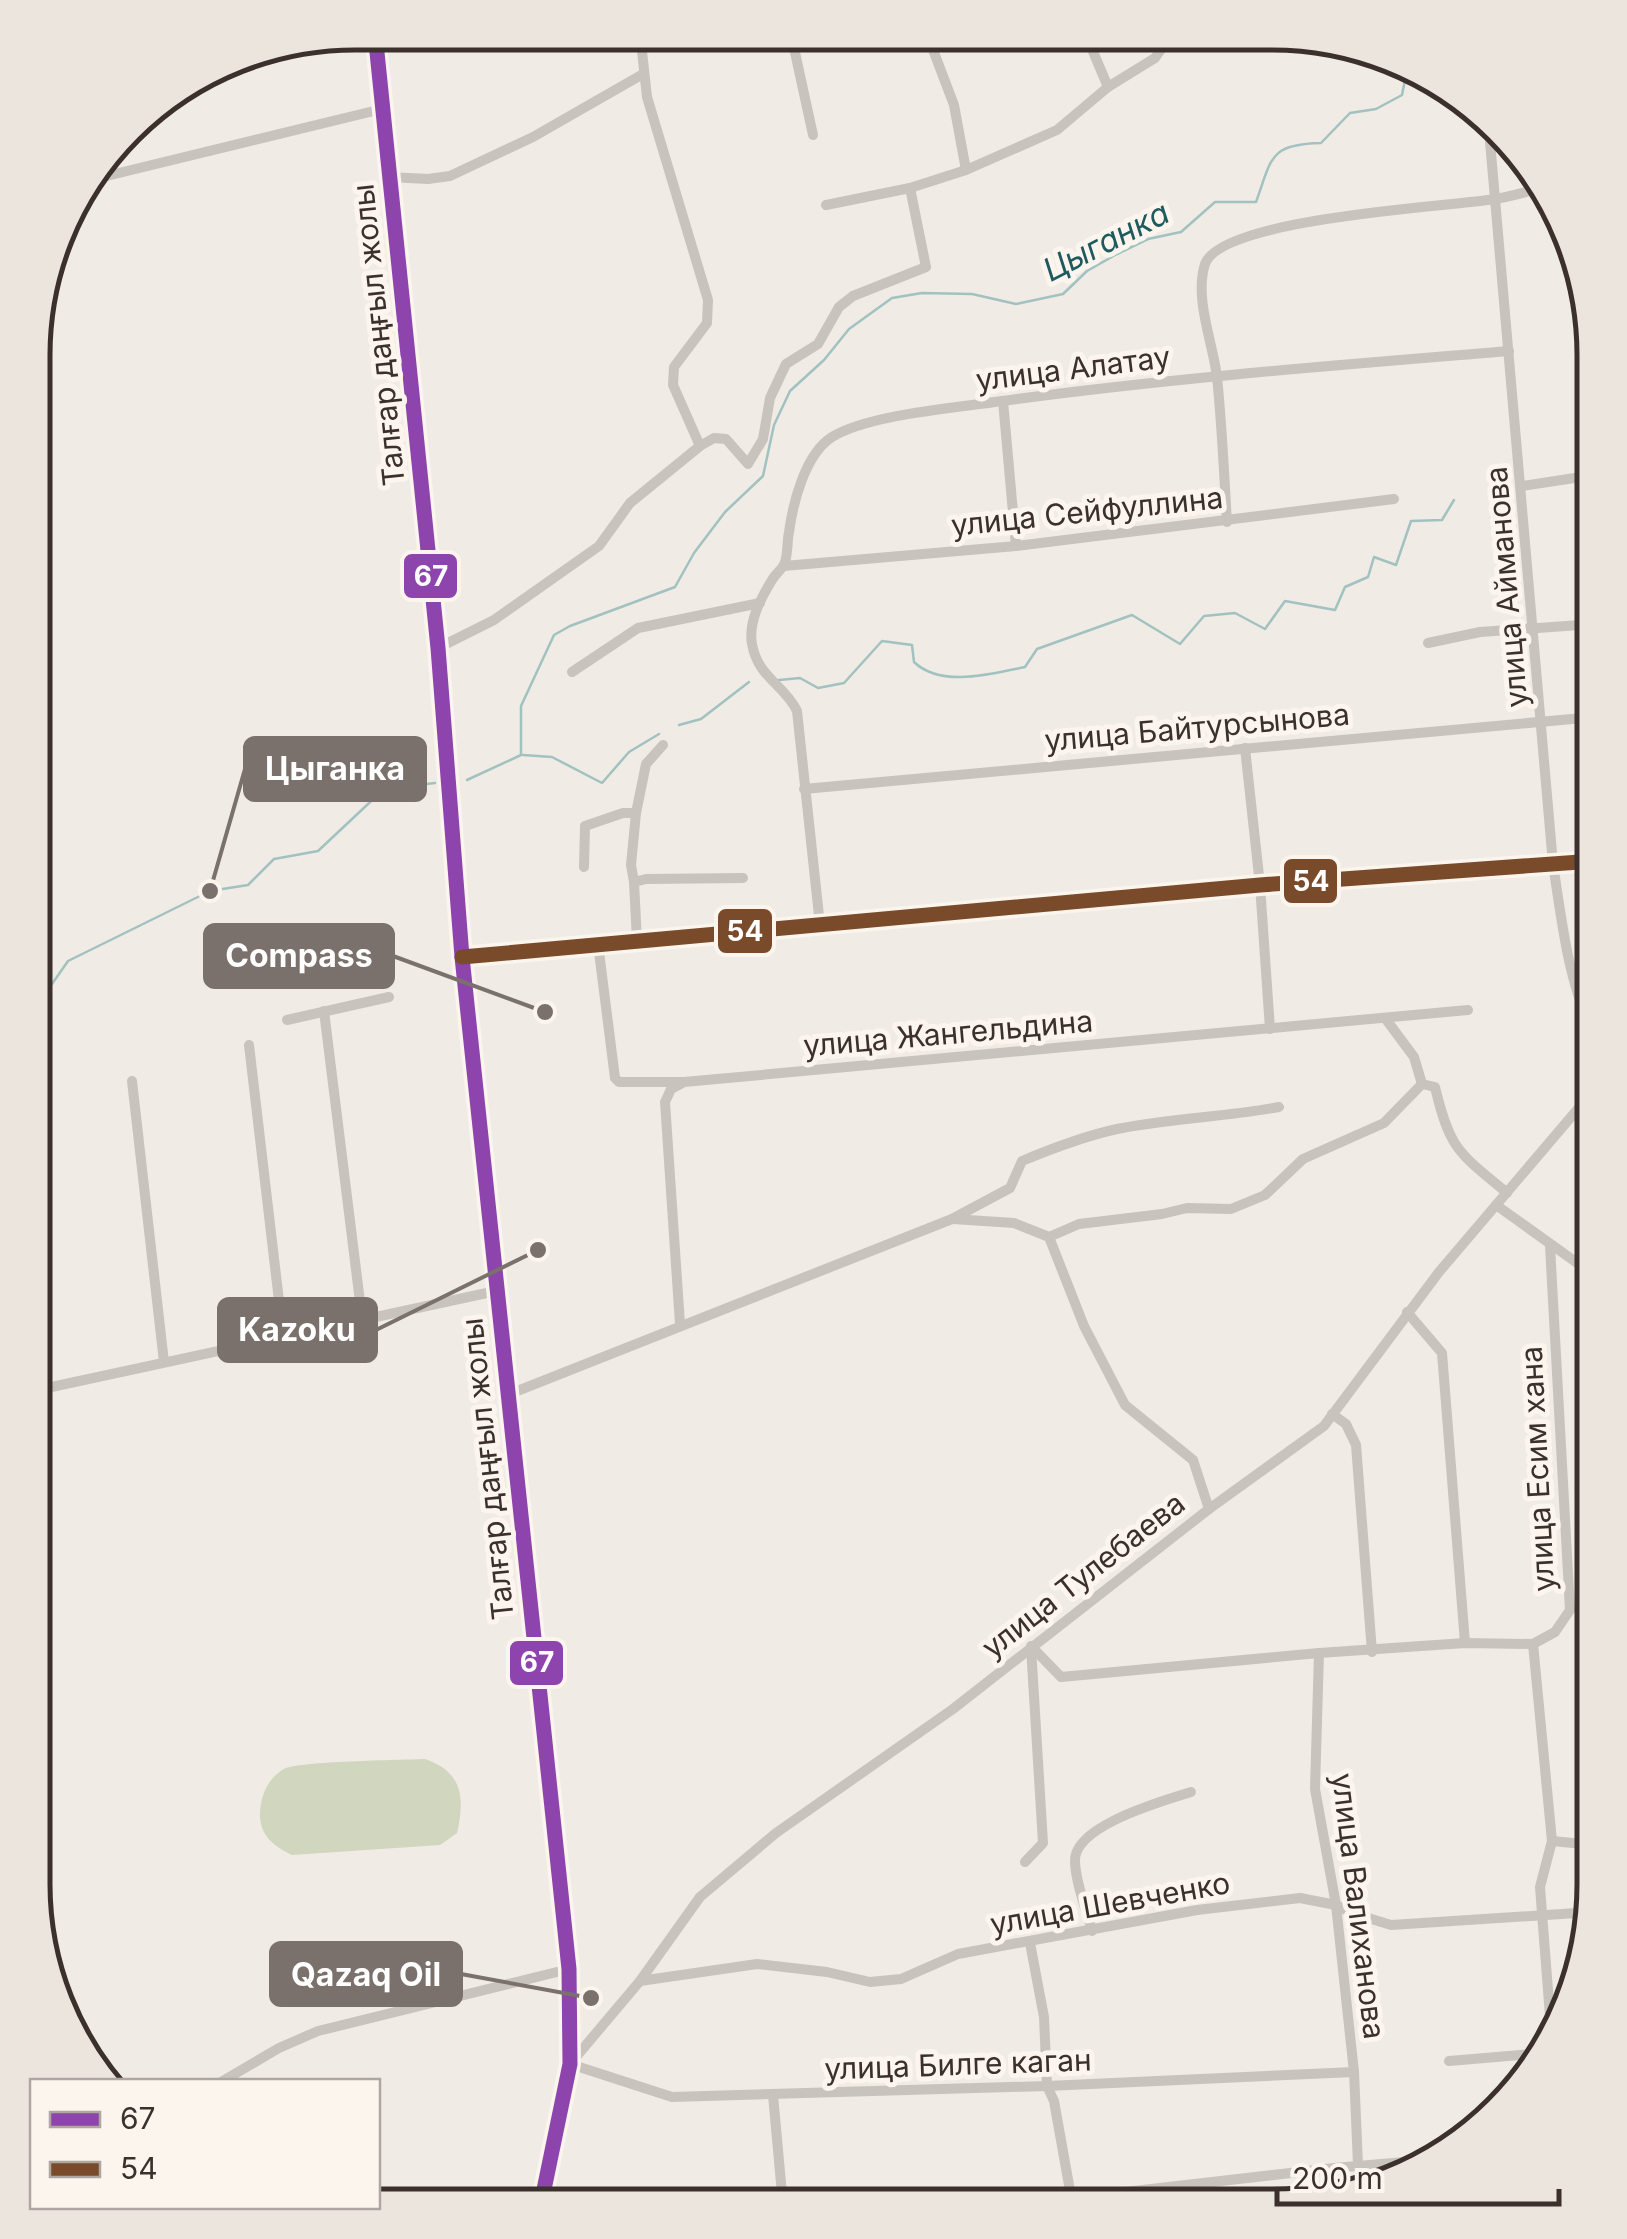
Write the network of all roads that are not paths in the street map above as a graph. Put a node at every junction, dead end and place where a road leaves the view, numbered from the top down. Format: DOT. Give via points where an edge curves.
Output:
graph roads {
  1 [pos="377,50"];
  2 [pos="641,50"];
  3 [pos="795,50"];
  4 [pos="933,50"];
  5 [pos="1092,50"];
  6 [pos="1161,50"];
  7 [pos="643,74"];
  8 [pos="1108,87"];
  9 [pos="382,109"];
  10 [pos="813,135"];
  11 [pos="1491,144"];
  12 [pos="966,170"];
  13 [pos="109,175"];
  14 [pos="390,177"];
  15 [pos="910,188"];
  16 [pos="1529,191"];
  17 [pos="1495,200"];
  18 [pos="826,205"];
  19 [pos="1509,351"];
  20 [pos="1217,376"];
  21 [pos="1003,401"];
  22 [pos="700,446"];
  23 [pos="1577,478"];
  24 [pos="1522,486"];
  25 [pos="1394,499"];
  26 [pos="1227,522"];
  27 [pos="1016,546"];
  28 [pos="784,566"];
  29 [pos="760,603"];
  30 [pos="1577,626"];
  31 [pos="1534,630"];
  32 [pos="1428,643"];
  33 [pos="438,648"];
  34 [pos="572,672"];
  35 [pos="1577,718"];
  36 [pos="1543,721"];
  37 [pos="663,745"];
  38 [pos="1246,748"];
  39 [pos="804,789"];
  40 [pos="636,813"];
  41 [pos="1577,862"];
  42 [pos="1554,864"];
  43 [pos="584,867"];
  44 [pos="743,878"];
  45 [pos="634,882"];
  46 [pos="1260,886"];
  47 [pos="820,924"];
  48 [pos="637,941"];
  49 [pos="598,944"];
  50 [pos="462,956"];
  51 [pos="1577,989"];
  52 [pos="388,996"];
  53 [pos="1468,1010"];
  54 [pos="324,1011"];
  55 [pos="1385,1018"];
  56 [pos="286,1020"];
  57 [pos="1270,1029"];
  58 [pos="249,1045"];
  59 [pos="132,1081"];
  60 [pos="684,1082"];
  61 [pos="1422,1084"];
  62 [pos="1279,1107"];
  63 [pos="1577,1110"];
  64 [pos="1506,1193"];
  65 [pos="1496,1205"];
  66 [pos="952,1219"];
  67 [pos="1049,1237"];
  68 [pos="1550,1246"];
  69 [pos="1576,1263"];
  70 [pos="496,1291"];
  71 [pos="1407,1312"];
  72 [pos="362,1318"];
  73 [pos="680,1324"];
  74 [pos="284,1334"];
  75 [pos="164,1362"];
  76 [pos="50,1388"];
  77 [pos="507,1396"];
  78 [pos="1332,1414"];
  79 [pos="1209,1509"];
  80 [pos="1465,1643"];
  81 [pos="1533,1644"];
  82 [pos="1031,1646"];
  83 [pos="1372,1652"];
  84 [pos="1320,1653"];
  85 [pos="1191,1792"];
  86 [pos="1552,1841"];
  87 [pos="1576,1843"];
  88 [pos="1024,1862"];
  89 [pos="1336,1905"];
  90 [pos="1575,1913"];
  91 [pos="1544,1914"];
  92 [pos="1092,1931"];
  93 [pos="1030,1943"];
  94 [pos="568,1970"];
  95 [pos="640,1981"];
  96 [pos="1551,2008"];
  97 [pos="1525,2055"];
  98 [pos="1449,2061"];
  99 [pos="570,2064"];
  100 [pos="1354,2072"];
  101 [pos="226,2079"];
  102 [pos="1047,2086"];
  103 [pos="774,2095"];
  104 [pos="1395,2163"];
  105 [pos="1358,2166"];
  106 [pos="544,2189"];
  107 [pos="781,2189"];
  108 [pos="1070,2189"];
  109 [pos="1180,2189"];
  1 -- 9 [label="main road, Талғар даңғыл жолы"];
  2 -- 7 [label="street"];
  3 -- 10 [label="street"];
  4 -- 12 [label="street" via="954,105"];
  5 -- 8 [label="street"];
  6 -- 8 [label="street"];
  7 -- 14 [label="street" via="450,176"];
  7 -- 22 [label="street" via="706,285 707,322 672,376"];
  8 -- 12 [label="street" via="1056,130"];
  9 -- 13 [label="street"];
  9 -- 14 [label="main road, Талғар даңғыл жолы"];
  11 -- 17 [label="street, улица Айманова"];
  12 -- 15 [label="street"];
  14 -- 33 [label="main road, Талғар даңғыл жолы"];
  15 -- 18 [label="street"];
  15 -- 22 [label="street" via="926,267 853,296 818,344 786,364 770,398 764,439 748,464 726,439"];
  16 -- 17 [label="street"];
  17 -- 19 [label="street, улица Айманова"];
  17 -- 20 [label="street" via="1279,226 1211,253 1202,284"];
  19 -- 20 [label="street, улица Алатау"];
  19 -- 24 [label="street, улица Айманова"];
  20 -- 21 [label="street, улица Алатау"];
  20 -- 26 [label="street"];
  21 -- 27 [label="street"];
  21 -- 28 [label="street, улица Алатау" via="901,416 828,440 796,498"];
  22 -- 33 [label="street" via="630,503 598,546 494,620"];
  23 -- 24 [label="street"];
  24 -- 31 [label="street, улица Айманова"];
  25 -- 26 [label="street, улица Сейфуллина"];
  26 -- 27 [label="street, улица Сейфуллина"];
  27 -- 28 [label="street, улица Сейфуллина"];
  28 -- 29 [label="street, улица Алатау"];
  29 -- 34 [label="street" via="638,628"];
  29 -- 39 [label="street" via="750,630 752,647 761,671 797,711"];
  30 -- 31 [label="street"];
  31 -- 32 [label="street"];
  31 -- 36 [label="street, улица Айманова"];
  33 -- 50 [label="main road, Талғар даңғыл жолы"];
  35 -- 36 [label="street, улица Байтурсынова"];
  36 -- 38 [label="street, улица Байтурсынова"];
  36 -- 42 [label="street, улица Айманова"];
  37 -- 40 [label="street" via="646,764"];
  38 -- 39 [label="street, улица Байтурсынова"];
  38 -- 46 [label="street"];
  39 -- 47 [label="street"];
  40 -- 43 [label="street" via="585,826"];
  40 -- 45 [label="street"];
  41 -- 42 [label="street"];
  42 -- 46 [label="street"];
  42 -- 51 [label="street, улица Айманова"];
  44 -- 45 [label="street"];
  45 -- 48 [label="street"];
  46 -- 47 [label="street"];
  46 -- 57 [label="street"];
  47 -- 48 [label="street"];
  48 -- 49 [label="street"];
  49 -- 50 [label="street"];
  49 -- 60 [label="street, улица Жангельдина" via="615,1078"];
  50 -- 70 [label="main road, Талғар даңғыл жолы"];
  52 -- 54 [label="street"];
  53 -- 55 [label="street, улица Жангельдина"];
  54 -- 56 [label="street"];
  54 -- 72 [label="street"];
  55 -- 57 [label="street, улица Жангельдина"];
  55 -- 61 [label="street" via="1414,1057"];
  57 -- 60 [label="street, улица Жангельдина"];
  58 -- 74 [label="street"];
  59 -- 75 [label="street"];
  60 -- 73 [label="street" via="665,1102"];
  61 -- 64 [label="street" via="1435,1087 1446,1132 1460,1154"];
  61 -- 67 [label="street" via="1384,1124 1303,1159 1265,1194 1230,1209 1187,1208 1079,1224"];
  62 -- 66 [label="street" via="1116,1129 1056,1146 1022,1161 1010,1188"];
  63 -- 64 [label="street, улица Тулебаева"];
  64 -- 65 [label="street, улица Тулебаева"];
  65 -- 68 [label="street"];
  65 -- 71 [label="street, улица Тулебаева"];
  66 -- 67 [label="street" via="1014,1223"];
  66 -- 73 [label="street"];
  67 -- 79 [label="street" via="1124,1405 1193,1460"];
  68 -- 69 [label="street"];
  68 -- 81 [label="street, улица Есим хана" via="1570,1610 1556,1632"];
  70 -- 72 [label="street"];
  70 -- 77 [label="main road, Талғар даңғыл жолы"];
  71 -- 78 [label="street, улица Тулебаева"];
  71 -- 80 [label="street" via="1442,1352"];
  72 -- 74 [label="street"];
  73 -- 77 [label="street"];
  74 -- 75 [label="street"];
  75 -- 76 [label="street"];
  77 -- 94 [label="main road, Талғар даңғыл жолы"];
  78 -- 79 [label="street, улица Тулебаева"];
  78 -- 83 [label="street" via="1346,1424 1356,1446"];
  79 -- 82 [label="street, улица Тулебаева"];
  80 -- 81 [label="street"];
  80 -- 83 [label="street"];
  81 -- 86 [label="street"];
  82 -- 84 [label="street" via="1061,1677"];
  82 -- 88 [label="street" via="1043,1843"];
  82 -- 95 [label="street, улица Тулебаева" via="776,1833 700,1897"];
  83 -- 84 [label="street"];
  84 -- 89 [label="street, улица Валиханова" via="1315,1790"];
  85 -- 92 [label="street" via="1124,1815 1079,1844 1074,1859"];
  86 -- 87 [label="street"];
  86 -- 91 [label="street" via="1540,1887"];
  89 -- 91 [label="street, улица Шевченко" via="1391,1924"];
  89 -- 92 [label="street, улица Шевченко" via="1300,1898"];
  89 -- 100 [label="street, улица Валиханова"];
  90 -- 91 [label="street, улица Шевченко"];
  91 -- 96 [label="street"];
  92 -- 93 [label="street, улица Шевченко"];
  93 -- 95 [label="street, улица Шевченко" via="958,1954 901,1979 870,1982 757,1964"];
  93 -- 102 [label="street" via="1044,2017"];
  94 -- 99 [label="main road, Талғар даңғыл жолы"];
  94 -- 101 [label="street" via="318,2032"];
  95 -- 99 [label="street, улица Тулебаева"];
  97 -- 98 [label="street"];
  99 -- 103 [label="street, улица Билге каган" via="672,2097"];
  99 -- 106 [label="main road, Талғар даңғыл жолы"];
  100 -- 102 [label="street, улица Билге каган"];
  100 -- 105 [label="street, улица Валиханова"];
  102 -- 103 [label="street, улица Билге каган"];
  102 -- 108 [label="street"];
  103 -- 107 [label="street"];
  104 -- 105 [label="street"];
  105 -- 109 [label="street"];
}
